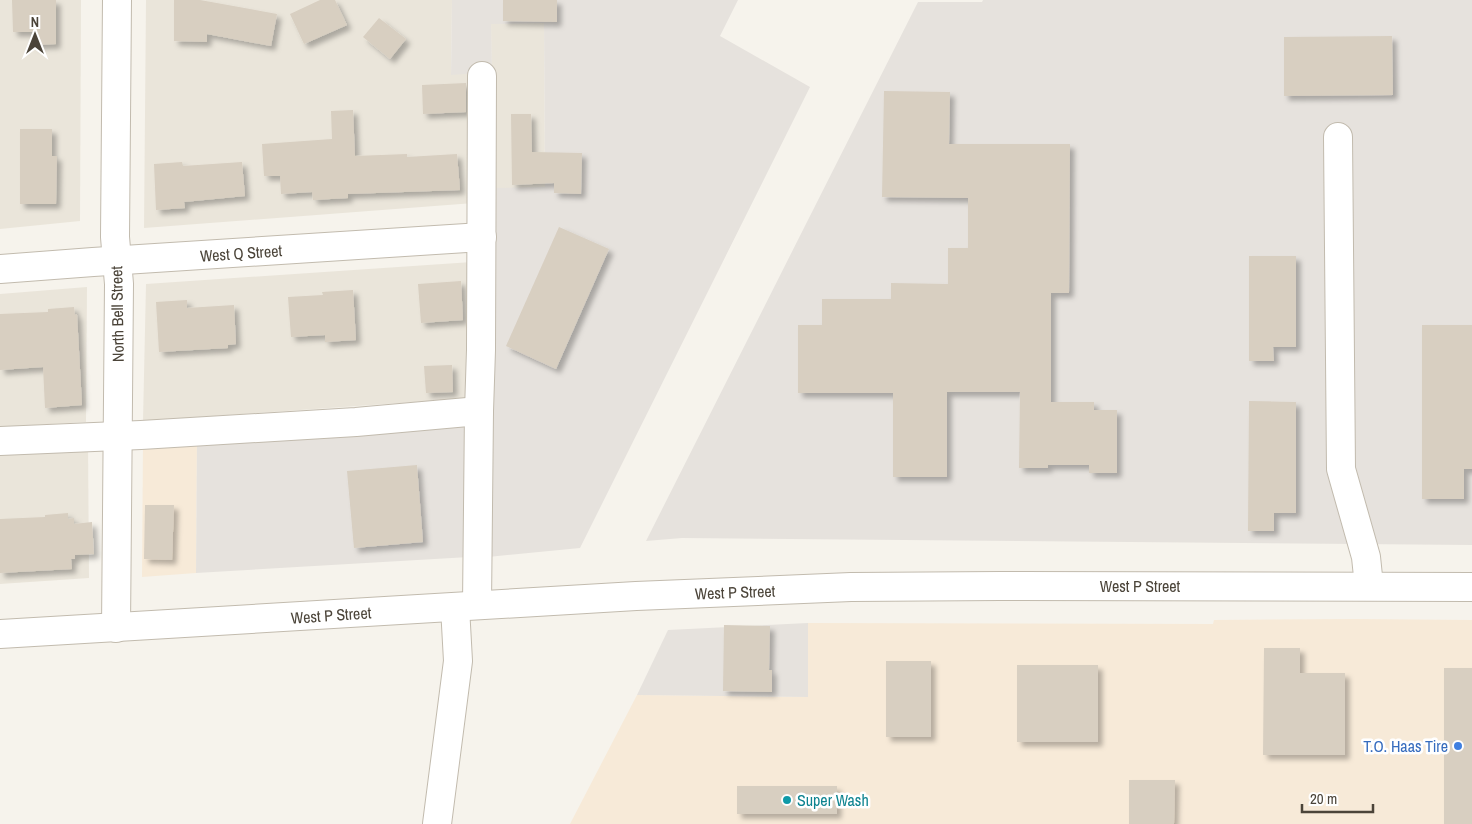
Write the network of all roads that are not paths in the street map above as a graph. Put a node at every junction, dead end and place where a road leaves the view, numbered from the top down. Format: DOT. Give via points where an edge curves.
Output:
graph roads {
  1 [pos="117,0"];
  2 [pos="482,76"];
  3 [pos="1338,137"];
  4 [pos="482,237"];
  5 [pos="117,261"];
  6 [pos="0,269"];
  7 [pos="479,411"];
  8 [pos="118,436"];
  9 [pos="0,442"];
  10 [pos="1369,586"];
  11 [pos="1472,587"];
  12 [pos="466,606"];
  13 [pos="116,628"];
  14 [pos="0,634"];
  15 [pos="437,824"];
  1 -- 5 [label="street, North Bell Street"];
  2 -- 4 [label="street"];
  3 -- 10 [label="street" via="1341,469 1366,557"];
  4 -- 5 [label="street, West Q Street"];
  4 -- 7 [label="street"];
  5 -- 6 [label="street, West Q Street"];
  5 -- 8 [label="street, North Bell Street"];
  7 -- 8 [label="street"];
  7 -- 12 [label="street"];
  8 -- 9 [label="street"];
  8 -- 13 [label="street, North Bell Street"];
  10 -- 11 [label="street, West P Street"];
  10 -- 12 [label="street, West P Street" via="851,587"];
  12 -- 13 [label="street, West P Street"];
  12 -- 15 [label="street"];
  13 -- 14 [label="street, West P Street"];
}
